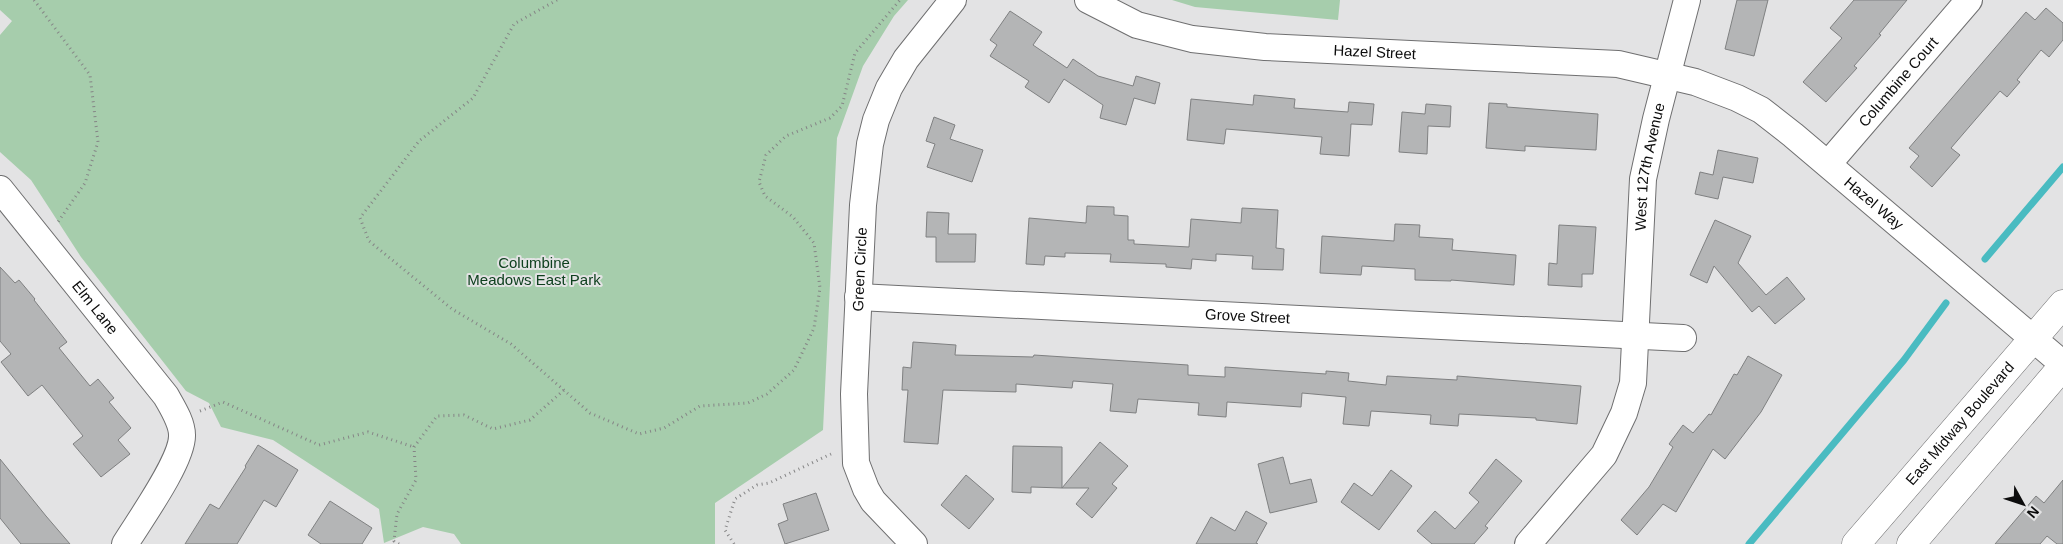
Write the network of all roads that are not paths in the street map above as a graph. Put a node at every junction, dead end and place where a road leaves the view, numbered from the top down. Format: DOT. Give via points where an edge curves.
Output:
graph roads {
  1 [pos="953,0"];
  2 [pos="1088,0"];
  3 [pos="1687,0"];
  4 [pos="1969,0"];
  5 [pos="1667,75"];
  6 [pos="1828,164"];
  7 [pos="0,189"];
  8 [pos="858,297"];
  9 [pos="2063,304"];
  10 [pos="1636,335"];
  11 [pos="1682,338"];
  12 [pos="2033,339"];
  13 [pos="2063,365"];
  14 [pos="125,544"];
  15 [pos="914,544"];
  16 [pos="1528,544"];
  17 [pos="1856,544"];
  18 [pos="1911,544"];
  1 -- 8 [label="street, Green Circle" via="906,59 876,120 863,204"];
  2 -- 5 [label="street, Hazel Street" via="1137,25 1192,38 1265,47 1618,64"];
  3 -- 5 [label="street, West 127th Avenue"];
  4 -- 6 [label="street, Columbine Court"];
  5 -- 6 [label="street, Hazel Way" via="1695,82 1761,110"];
  5 -- 10 [label="street, West 127th Avenue" via="1643,179"];
  6 -- 12 [label="street, Hazel Way"];
  7 -- 14 [label="street, Elm Lane" via="166,396 180,426 178,451 166,479"];
  8 -- 10 [label="street, Grove Street"];
  8 -- 15 [label="street, Green Circle" via="854,394 856,463 866,490"];
  9 -- 12 [label="main road, East Midway Boulevard"];
  10 -- 11 [label="street"];
  10 -- 16 [label="street, West 127th Avenue" via="1633,383 1624,413 1604,455"];
  12 -- 13 [label="street, Hazel Way"];
  12 -- 17 [label="main road, East Midway Boulevard"];
  13 -- 18 [label="main road"];
}
